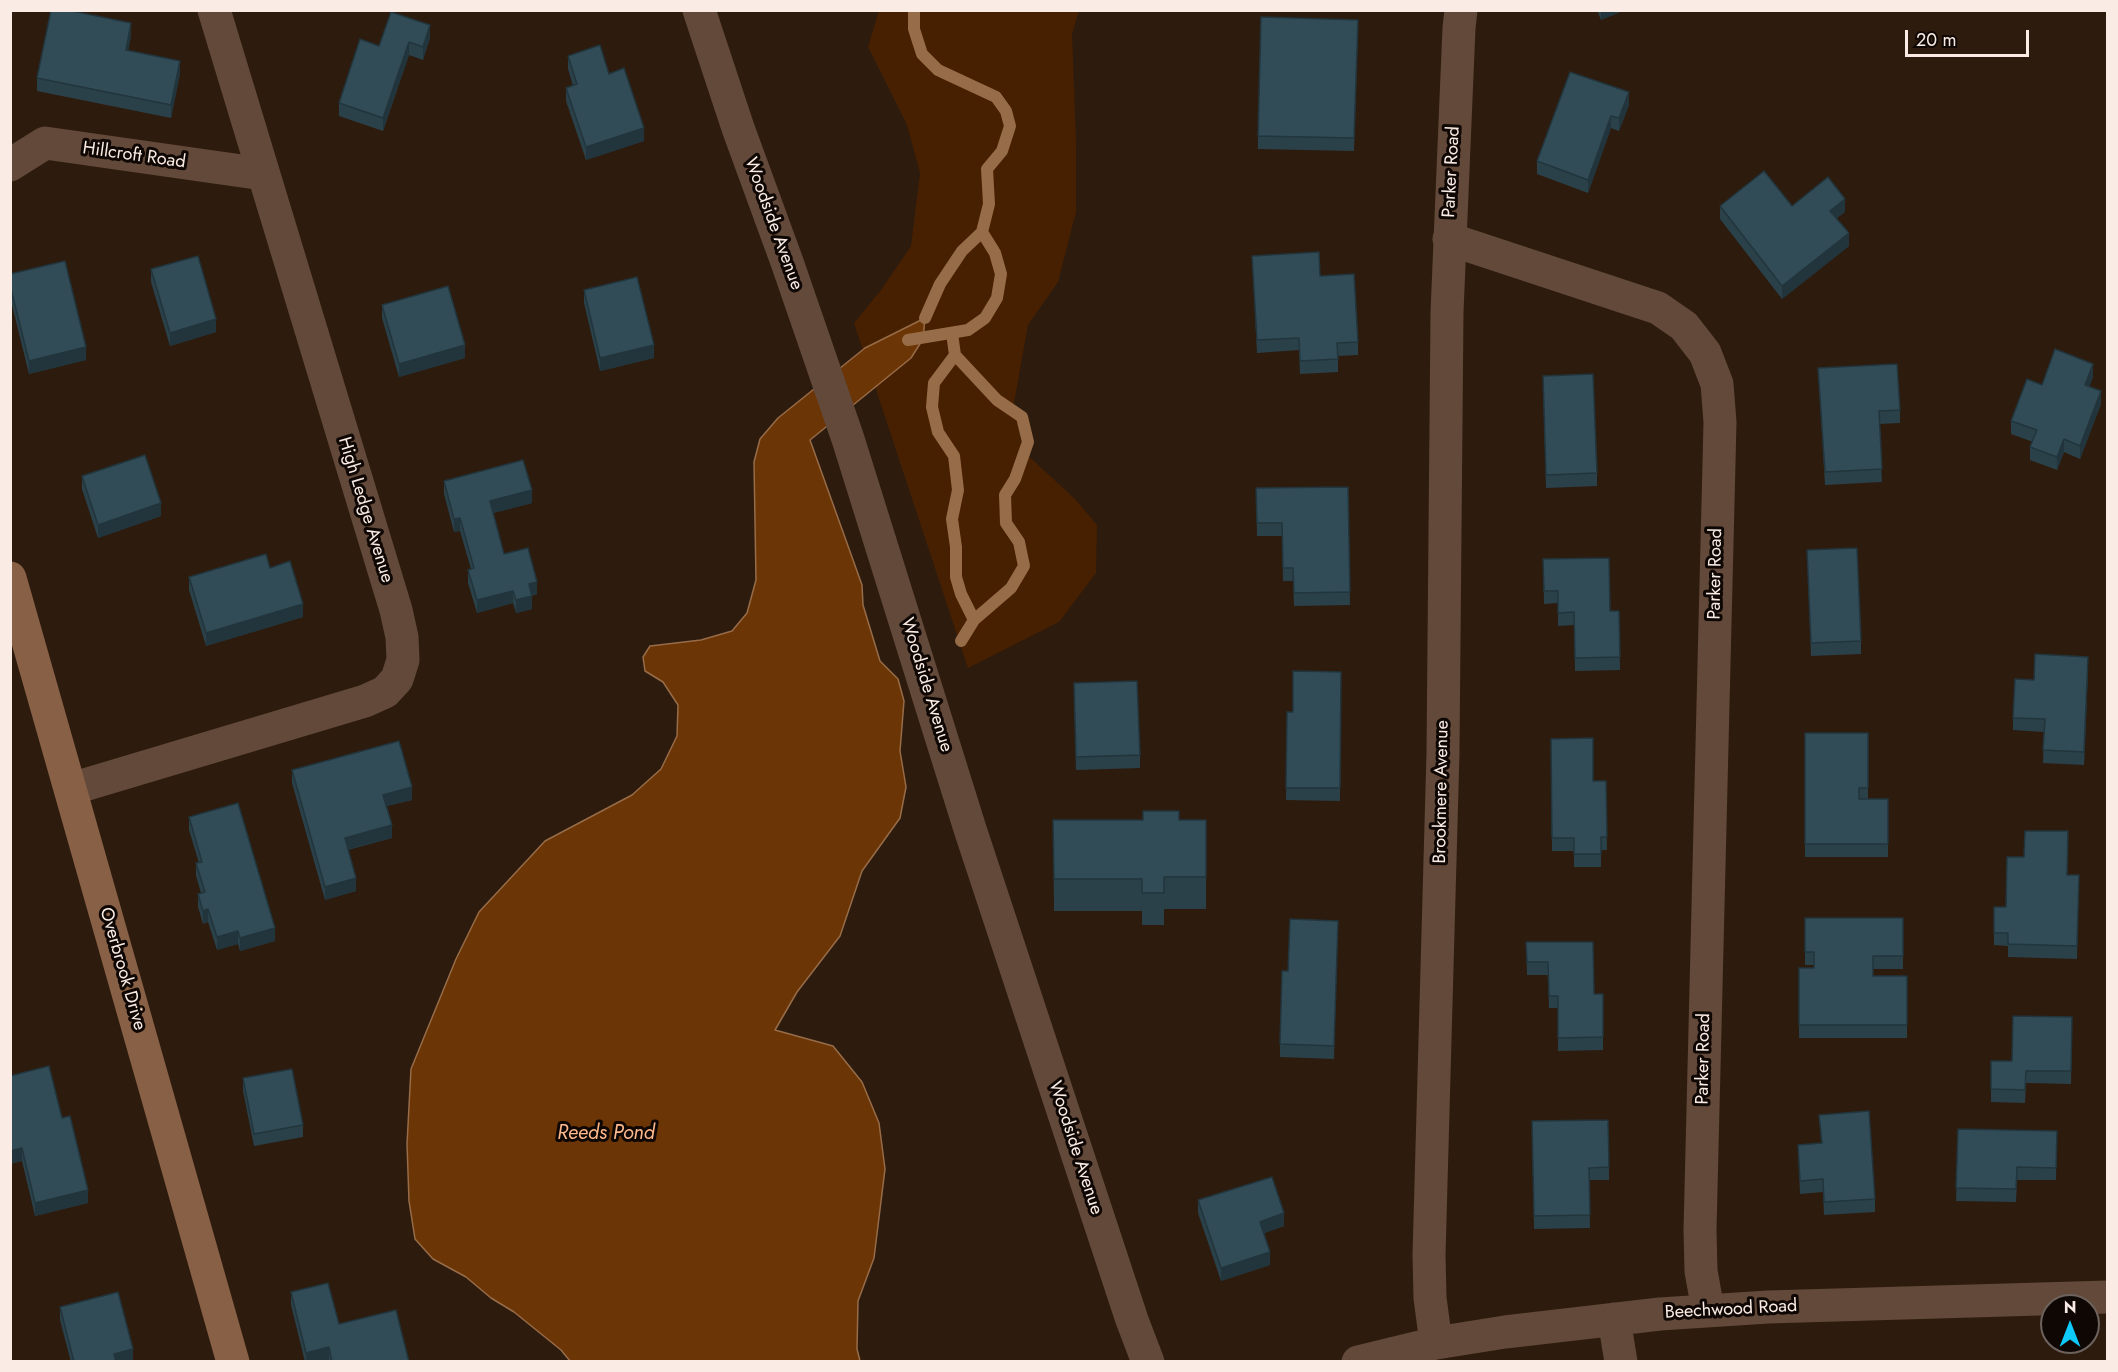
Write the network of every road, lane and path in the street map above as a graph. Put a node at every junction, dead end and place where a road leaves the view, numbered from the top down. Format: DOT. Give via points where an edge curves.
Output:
graph roads {
  1 [pos="214,10"];
  2 [pos="699,10"];
  3 [pos="1461,10"];
  4 [pos="10,165"];
  5 [pos="263,174"];
  6 [pos="1449,239"];
  7 [pos="10,578"];
  8 [pos="71,789"];
  9 [pos="2108,1297"];
  10 [pos="1708,1310"];
  11 [pos="1614,1319"];
  12 [pos="1436,1343"];
  13 [pos="233,1362"];
  14 [pos="1149,1362"];
  15 [pos="1358,1362"];
  16 [pos="1621,1362"];
  1 -- 5 [label="street, High Ledge Avenue"];
  2 -- 14 [label="street, Woodside Avenue" via="848,439 970,829"];
  3 -- 6 [label="street, Parker Road"];
  4 -- 5 [label="street, Hillcroft Road" via="45,143"];
  5 -- 8 [label="street, High Ledge Avenue" via="396,610 403,660 397,679 385,692 365,701"];
  6 -- 10 [label="street, Parker Road" via="1658,308 1684,326 1705,353 1716,384 1720,422 1700,1230 1701,1271"];
  6 -- 12 [label="street, Brookmere Avenue" via="1443,777 1429,1255"];
  7 -- 8 [label="street, Overbrook Drive"];
  8 -- 13 [label="street, Overbrook Drive"];
  9 -- 10 [label="street, Beechwood Road"];
  10 -- 11 [label="street, Beechwood Road"];
  11 -- 12 [label="street, Beechwood Road"];
  11 -- 16 [label="street"];
  12 -- 15 [label="street, Beechwood Road"];
}
